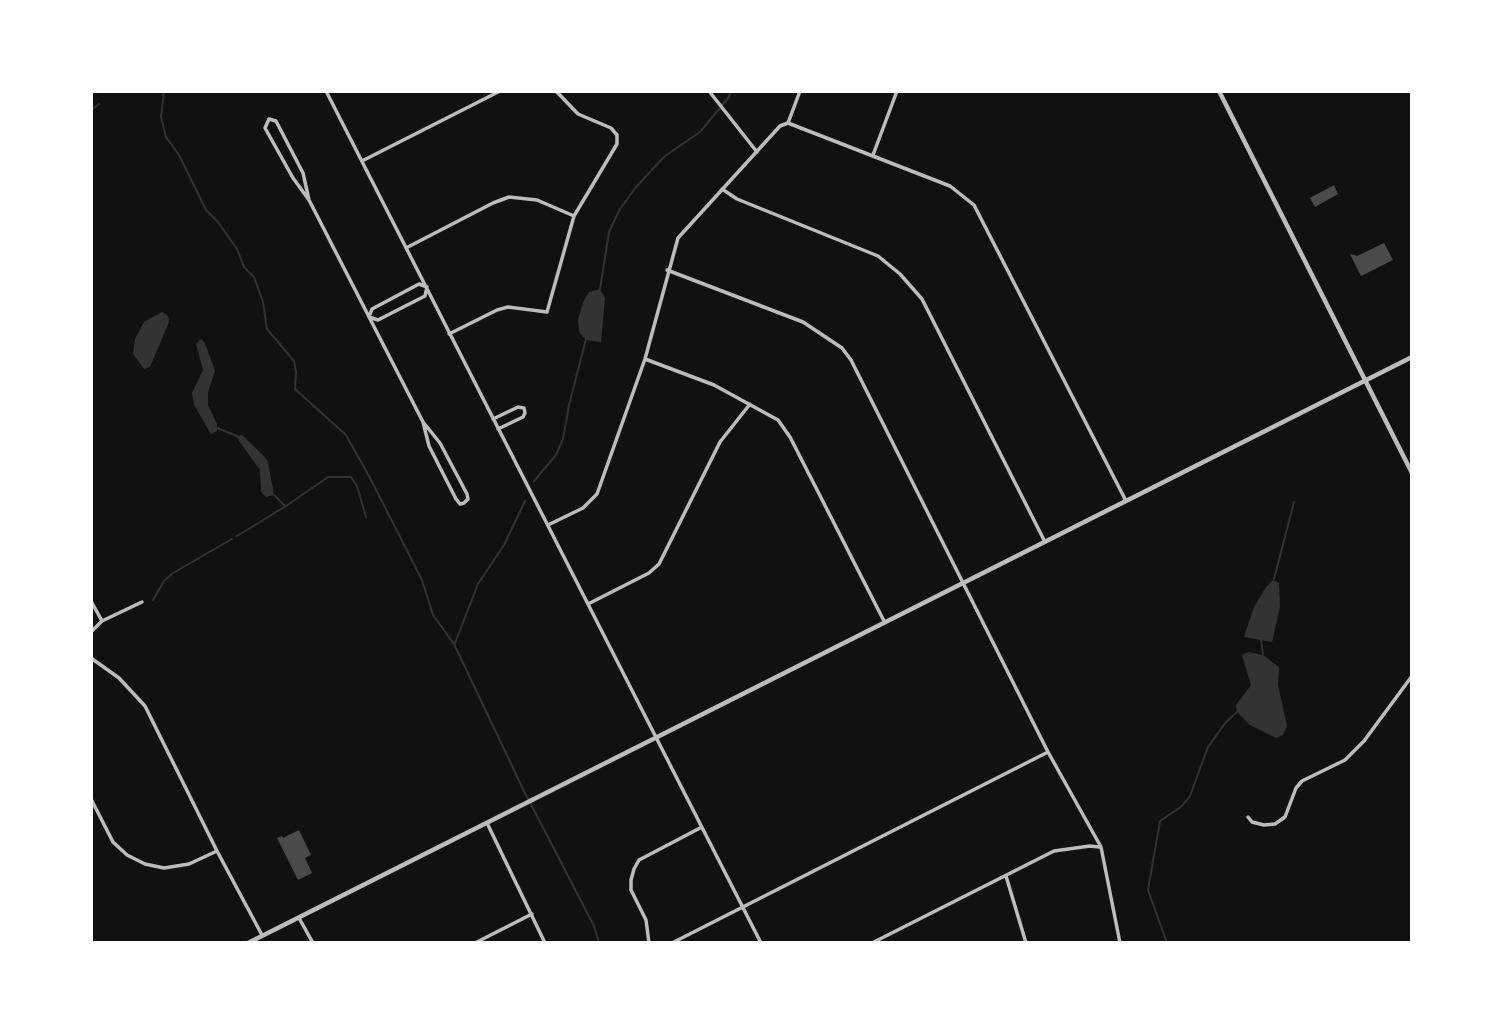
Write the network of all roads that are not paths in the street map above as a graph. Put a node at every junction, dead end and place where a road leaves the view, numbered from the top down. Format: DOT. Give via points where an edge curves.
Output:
graph roads {
  1 [pos="326,91"];
  2 [pos="500,91"];
  3 [pos="556,91"];
  4 [pos="709,91"];
  5 [pos="800,91"];
  6 [pos="897,91"];
  7 [pos="1219,91"];
  8 [pos="788,123"];
  9 [pos="757,152"];
  10 [pos="873,155"];
  11 [pos="362,161"];
  12 [pos="722,189"];
  13 [pos="309,200"];
  14 [pos="574,216"];
  15 [pos="406,248"];
  16 [pos="667,270"];
  17 [pos="427,287"];
  18 [pos="369,317"];
  19 [pos="450,334"];
  20 [pos="1412,356"];
  21 [pos="645,359"];
  22 [pos="1364,381"];
  23 [pos="750,404"];
  24 [pos="493,419"];
  25 [pos="423,422"];
  26 [pos="498,429"];
  27 [pos="1412,473"];
  28 [pos="1125,499"];
  29 [pos="548,526"];
  30 [pos="1044,540"];
  31 [pos="963,582"];
  32 [pos="91,601"];
  33 [pos="142,602"];
  34 [pos="588,604"];
  35 [pos="102,621"];
  36 [pos="884,621"];
  37 [pos="91,632"];
  38 [pos="91,659"];
  39 [pos="1412,676"];
  40 [pos="656,736"];
  41 [pos="1048,751"];
  42 [pos="91,799"];
  43 [pos="1248,817"];
  44 [pos="487,823"];
  45 [pos="702,827"];
  46 [pos="1101,847"];
  47 [pos="217,851"];
  48 [pos="1006,876"];
  49 [pos="743,907"];
  50 [pos="532,914"];
  51 [pos="299,918"];
  52 [pos="262,935"];
  53 [pos="248,943"];
  54 [pos="313,943"];
  55 [pos="475,943"];
  56 [pos="545,943"];
  57 [pos="649,943"];
  58 [pos="672,943"];
  59 [pos="761,943"];
  60 [pos="872,943"];
  61 [pos="1026,943"];
  62 [pos="1119,943"];
  1 -- 11 [label="street"];
  2 -- 11 [label="street"];
  3 -- 14 [label="street" via="578,114 617,135 617,144"];
  4 -- 9 [label="street"];
  5 -- 8 [label="street"];
  6 -- 10 [label="street"];
  7 -- 22 [label="street"];
  8 -- 9 [label="street"];
  8 -- 10 [label="street"];
  9 -- 12 [label="street"];
  10 -- 28 [label="street" via="950,186 974,205"];
  11 -- 15 [label="street"];
  12 -- 16 [label="street" via="678,238"];
  12 -- 30 [label="street" via="878,256 900,274 922,299"];
  13 -- 13 [label="street" via="265,128 269,119 276,121 297,163"];
  13 -- 18 [label="street"];
  14 -- 15 [label="street" via="537,200 509,197"];
  14 -- 19 [label="street" via="548,312 508,307"];
  15 -- 17 [label="street"];
  16 -- 21 [label="street"];
  16 -- 31 [label="street" via="803,322 842,348"];
  17 -- 18 [label="street" via="419,284 372,309"];
  17 -- 18 [label="street" via="425,296 378,320"];
  17 -- 19 [label="street"];
  18 -- 25 [label="street"];
  19 -- 24 [label="street"];
  20 -- 22 [label="street"];
  21 -- 23 [label="street"];
  21 -- 29 [label="street" via="597,494 583,508"];
  22 -- 27 [label="street"];
  22 -- 28 [label="street"];
  23 -- 34 [label="street" via="720,442 659,564"];
  23 -- 36 [label="street" via="778,420 790,438"];
  24 -- 26 [label="street"];
  24 -- 26 [label="street" via="524,408 523,417"];
  25 -- 25 [label="street" via="429,446 450,488 460,504 464,503 468,499 462,484"];
  26 -- 29 [label="street"];
  28 -- 30 [label="street"];
  29 -- 34 [label="street"];
  30 -- 31 [label="street"];
  31 -- 36 [label="street"];
  31 -- 41 [label="street"];
  32 -- 35 [label="street"];
  33 -- 35 [label="street"];
  34 -- 40 [label="street"];
  35 -- 37 [label="street"];
  36 -- 40 [label="street"];
  38 -- 47 [label="street" via="119,678 145,706"];
  39 -- 43 [label="street" via="1345,760 1302,781 1285,817 1270,825"];
  40 -- 44 [label="street"];
  40 -- 45 [label="street"];
  41 -- 46 [label="street"];
  41 -- 49 [label="street"];
  42 -- 47 [label="street" via="113,842 145,864 164,868 189,864"];
  44 -- 50 [label="street"];
  44 -- 51 [label="street"];
  45 -- 49 [label="street"];
  45 -- 57 [label="street" via="639,860 634,869 631,890 646,920"];
  46 -- 48 [label="street" via="1054,851"];
  46 -- 62 [label="street"];
  47 -- 52 [label="street"];
  48 -- 60 [label="street"];
  48 -- 61 [label="street"];
  49 -- 58 [label="street"];
  49 -- 59 [label="street"];
  50 -- 55 [label="street"];
  50 -- 56 [label="street"];
  51 -- 52 [label="street"];
  51 -- 54 [label="street"];
  52 -- 53 [label="street"];
}
